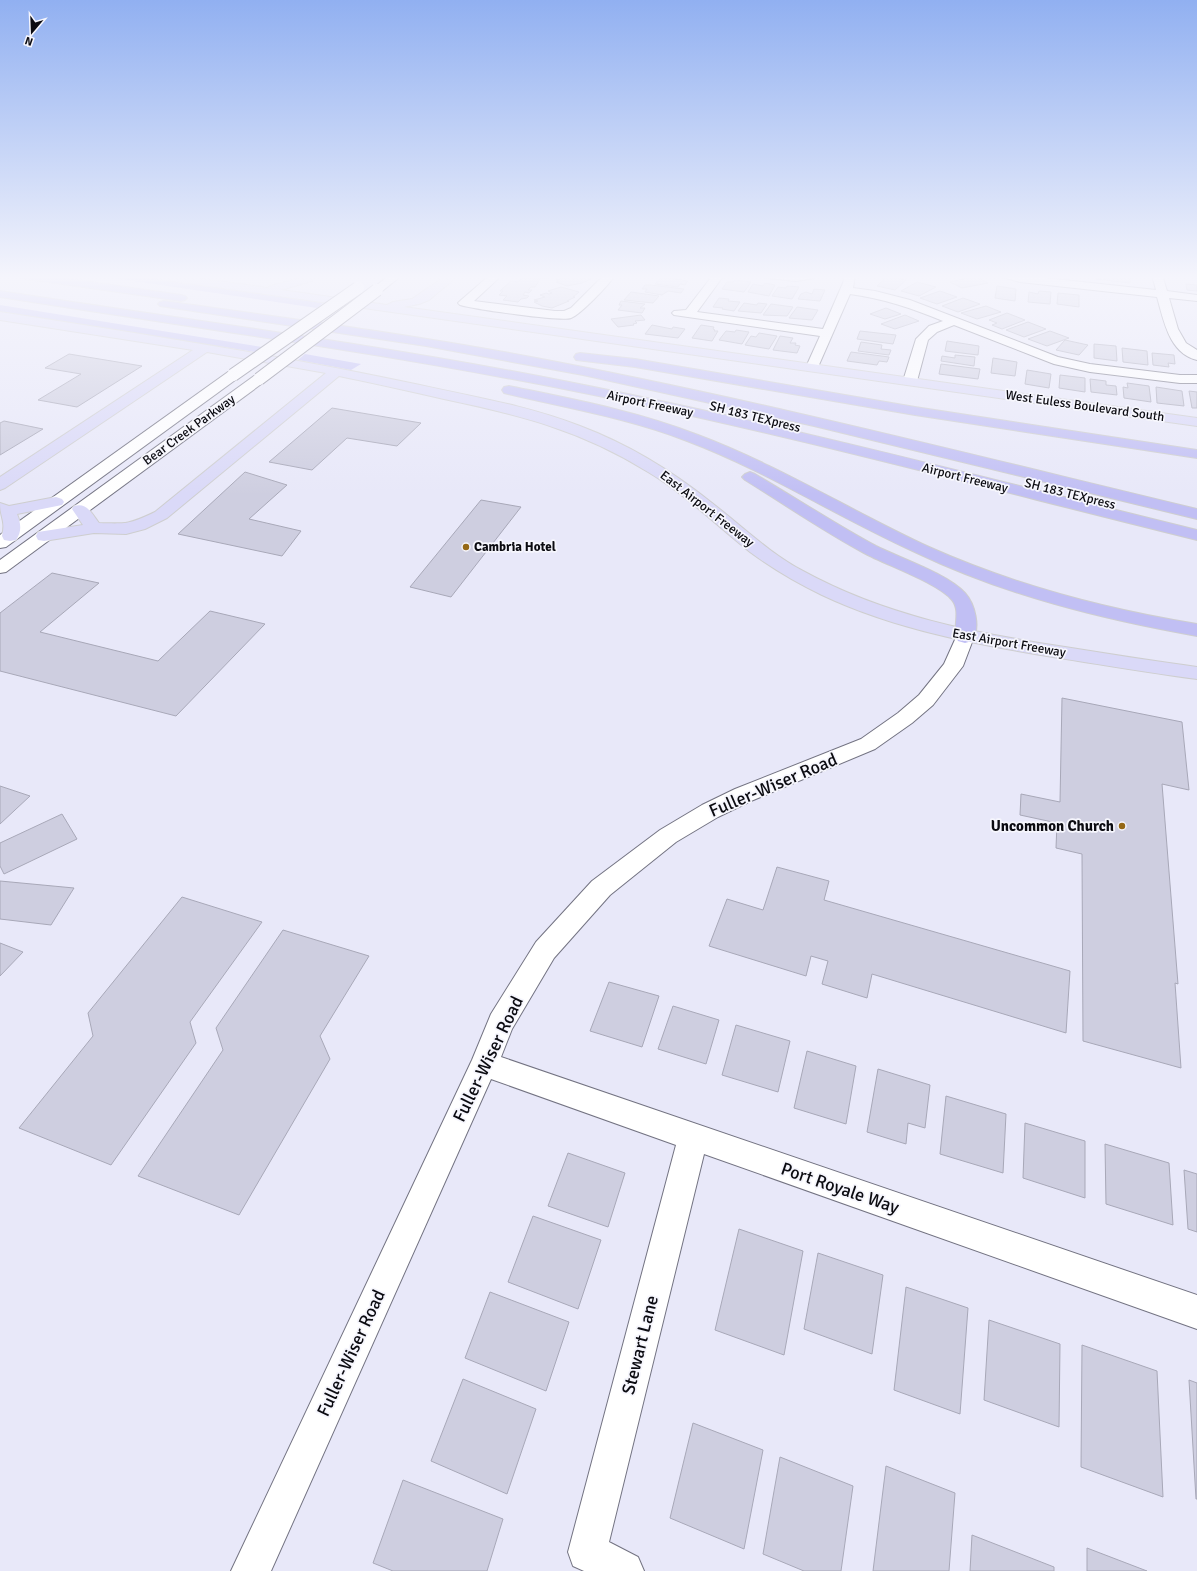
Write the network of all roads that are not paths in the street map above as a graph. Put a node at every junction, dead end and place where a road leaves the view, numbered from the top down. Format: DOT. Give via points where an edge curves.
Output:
graph roads {
  1 [pos="179,348"];
  2 [pos="204,348"];
  3 [pos="206,348"];
  4 [pos="271,348"];
  5 [pos="300,348"];
  6 [pos="346,348"];
  7 [pos="410,348"];
  8 [pos="451,348"];
  9 [pos="510,348"];
  10 [pos="679,348"];
  11 [pos="820,348"];
  12 [pos="919,348"];
  13 [pos="1022,348"];
  14 [pos="1185,348"];
  15 [pos="357,350"];
  16 [pos="533,352"];
  17 [pos="242,355"];
  18 [pos="1197,356"];
  19 [pos="299,365"];
  20 [pos="175,367"];
  21 [pos="812,367"];
  22 [pos="336,372"];
  23 [pos="463,379"];
  24 [pos="1197,379"];
  25 [pos="379,380"];
  26 [pos="910,381"];
  27 [pos="500,388"];
  28 [pos="310,393"];
  29 [pos="1197,422"];
  30 [pos="691,437"];
  31 [pos="1197,454"];
  32 [pos="0,485"];
  33 [pos="1197,500"];
  34 [pos="56,502"];
  35 [pos="80,509"];
  36 [pos="4,510"];
  37 [pos="1197,514"];
  38 [pos="1197,525"];
  39 [pos="94,528"];
  40 [pos="1197,535"];
  41 [pos="44,536"];
  42 [pos="5,539"];
  43 [pos="0,568"];
  44 [pos="1197,630"];
  45 [pos="965,637"];
  46 [pos="1197,673"];
  47 [pos="484,1064"];
  48 [pos="693,1137"];
  49 [pos="1197,1312"];
  50 [pos="251,1571"];
  51 [pos="624,1571"];
  1 -- 20 [label="main road" via="183,351 184,357"];
  2 -- 20 [label="main road"];
  3 -- 17 [label="main road, East Airport Freeway"];
  4 -- 34 [label="street, Bear Creek Parkway, bridge"];
  5 -- 35 [label="street, Bear Creek Parkway, bridge"];
  6 -- 15 [label="highway, Airport Freeway"];
  7 -- 38 [label="highway, SH 183 TEXpress" via="566,375 703,404"];
  8 -- 37 [label="highway, SH 183 TEXpress" via="580,370 702,396"];
  9 -- 16 [label="highway, Airport Freeway"];
  10 -- 21 [label="main road, West Euless Boulevard South"];
  11 -- 21 [label="street"];
  12 -- 26 [label="street"];
  13 -- 24 [label="street" via="1060,361 1105,370"];
  14 -- 18 [label="street"];
  15 -- 23 [label="highway"];
  15 -- 40 [label="highway, Airport Freeway" via="512,376 756,427"];
  16 -- 31 [label="highway" via="635,363 908,410"];
  16 -- 33 [label="highway, Airport Freeway" via="714,387"];
  17 -- 19 [label="main road, East Airport Freeway"];
  17 -- 20 [label="main road" via="206,359"];
  19 -- 22 [label="main road, East Airport Freeway"];
  19 -- 28 [label="main road" via="316,385"];
  20 -- 32 [label="main road"];
  21 -- 26 [label="main road, West Euless Boulevard South"];
  22 -- 25 [label="main road, East Airport Freeway"];
  22 -- 28 [label="main road"];
  25 -- 28 [label="main road" via="352,382"];
  25 -- 45 [label="main road, East Airport Freeway" via="545,419 603,441 644,462 673,481 744,539 798,576 867,607"];
  26 -- 29 [label="main road, West Euless Boulevard South"];
  27 -- 30 [label="highway" via="599,409"];
  28 -- 39 [label="main road" via="161,515 139,526 126,529"];
  30 -- 44 [label="highway" via="791,482 925,551 980,574 1098,609"];
  30 -- 45 [label="highway" via="699,448 784,497 816,519 906,567 936,580 954,593 962,600 966,614"];
  34 -- 36 [label="main road"];
  34 -- 42 [label="street, Bear Creek Parkway"];
  35 -- 39 [label="main road"];
  35 -- 41 [label="street, Bear Creek Parkway"];
  36 -- 42 [label="main road" via="13,525"];
  39 -- 41 [label="main road"];
  41 -- 43 [label="street, Bear Creek Parkway"];
  45 -- 46 [label="main road, East Airport Freeway"];
  45 -- 47 [label="street, Fuller-Wiser Road" via="953,666 926,700 906,718 868,744 710,811 668,836 601,888 545,950 501,1023"];
  47 -- 48 [label="street, Port Royale Way"];
  47 -- 50 [label="street, Fuller-Wiser Road"];
  48 -- 49 [label="street, Port Royale Way"];
  48 -- 51 [label="street, Stewart Lane" via="587,1552"];
}
